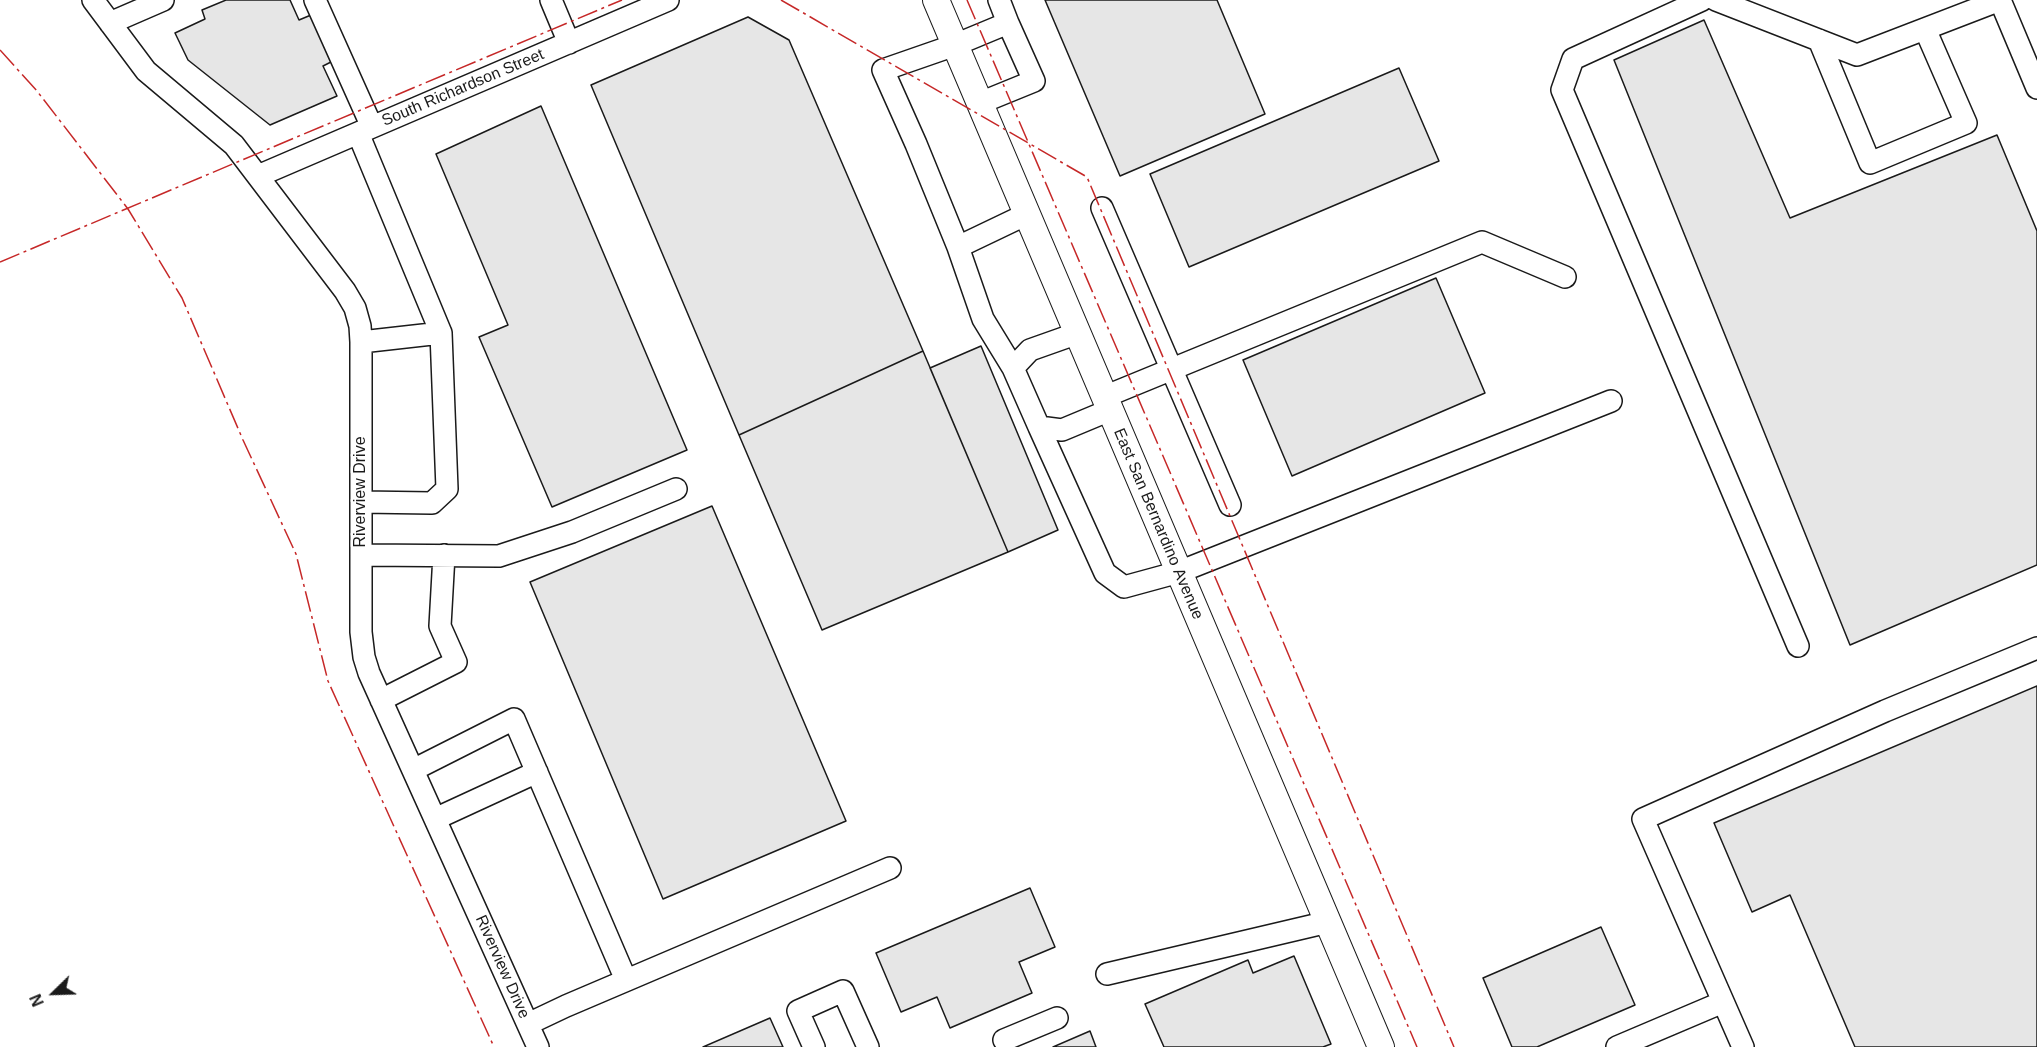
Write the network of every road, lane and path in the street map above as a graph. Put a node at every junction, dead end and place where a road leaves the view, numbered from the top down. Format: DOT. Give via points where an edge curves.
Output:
graph roads {
  1 [pos="93,0"];
  2 [pos="163,0"];
  3 [pos="315,0"];
  4 [pos="551,0"];
  5 [pos="668,0"];
  6 [pos="936,0"];
  7 [pos="999,0"];
  8 [pos="1702,0"];
  9 [pos="1716,0"];
  10 [pos="2000,0"];
  11 [pos="110,23"];
  12 [pos="1008,23"];
  13 [pos="1925,29"];
  14 [pos="1819,40"];
  15 [pos="569,43"];
  16 [pos="955,45"];
  17 [pos="2036,85"];
  18 [pos="980,103"];
  19 [pos="365,130"];
  20 [pos="258,176"];
  21 [pos="1102,208"];
  22 [pos="1027,214"];
  23 [pos="958,247"];
  24 [pos="1565,277"];
  25 [pos="441,333"];
  26 [pos="1077,333"];
  27 [pos="361,342"];
  28 [pos="1013,368"];
  29 [pos="1173,369"];
  30 [pos="1611,401"];
  31 [pos="1107,403"];
  32 [pos="1039,427"];
  33 [pos="676,489"];
  34 [pos="361,502"];
  35 [pos="1230,505"];
  36 [pos="361,555"];
  37 [pos="444,555"];
  38 [pos="1179,572"];
  39 [pos="1798,646"];
  40 [pos="2037,648"];
  41 [pos="381,700"];
  42 [pos="413,770"];
  43 [pos="537,772"];
  44 [pos="435,819"];
  45 [pos="890,868"];
  46 [pos="1328,922"];
  47 [pos="1107,974"];
  48 [pos="626,980"];
  49 [pos="1723,1002"];
  50 [pos="1057,1018"];
  51 [pos="528,1024"];
  52 [pos="999,1045"];
  53 [pos="538,1047"];
  54 [pos="814,1047"];
  55 [pos="868,1047"];
  56 [pos="1381,1047"];
  57 [pos="1617,1047"];
  58 [pos="1743,1047"];
  1 -- 11 [label="street, Riverview Drive"];
  2 -- 11 [label="street"];
  3 -- 19 [label="street"];
  4 -- 15 [label="street"];
  5 -- 15 [label="street, South Richardson Street"];
  6 -- 16 [label="main road, East San Bernardino Avenue"];
  7 -- 12 [label="street"];
  8 -- 39 [label="street" via="1573,59 1562,90"];
  9 -- 14 [label="street"];
  10 -- 13 [label="street"];
  10 -- 17 [label="street"];
  11 -- 20 [label="street, Riverview Drive" via="146,71 225,136"];
  12 -- 16 [label="street"];
  12 -- 18 [label="street" via="1034,81"];
  13 -- 14 [label="street" via="1857,55"];
  13 -- 14 [label="street" via="1966,123 1870,163"];
  15 -- 19 [label="street, South Richardson Street"];
  16 -- 18 [label="main road, East San Bernardino Avenue"];
  16 -- 23 [label="street" via="883,70"];
  18 -- 22 [label="main road, East San Bernardino Avenue"];
  19 -- 20 [label="street, South Richardson Street"];
  19 -- 25 [label="street"];
  20 -- 27 [label="street, Riverview Drive" via="345,291 360,326"];
  21 -- 29 [label="street"];
  22 -- 23 [label="street"];
  22 -- 26 [label="main road, East San Bernardino Avenue"];
  23 -- 28 [label="street" via="983,319"];
  24 -- 29 [label="street" via="1482,242"];
  25 -- 27 [label="street"];
  25 -- 34 [label="street" via="447,489 432,503"];
  26 -- 28 [label="street" via="1030,350"];
  26 -- 31 [label="main road, East San Bernardino Avenue"];
  27 -- 34 [label="street, Riverview Drive"];
  28 -- 32 [label="street"];
  29 -- 31 [label="street"];
  29 -- 35 [label="street"];
  30 -- 38 [label="street"];
  31 -- 32 [label="street" via="1062,430"];
  31 -- 38 [label="main road, East San Bernardino Avenue"];
  32 -- 38 [label="street" via="1105,573 1124,587"];
  33 -- 37 [label="street" via="572,532 500,556"];
  34 -- 36 [label="street, Riverview Drive"];
  36 -- 37 [label="street"];
  36 -- 41 [label="street, Riverview Drive" via="362,640 369,673"];
  37 -- 41 [label="street" via="440,626 456,662"];
  38 -- 46 [label="main road, East San Bernardino Avenue"];
  40 -- 49 [label="street" via="1643,819"];
  41 -- 42 [label="street, Riverview Drive"];
  42 -- 43 [label="street" via="514,719"];
  42 -- 44 [label="street, Riverview Drive"];
  43 -- 44 [label="street"];
  43 -- 48 [label="street"];
  44 -- 51 [label="street, Riverview Drive"];
  45 -- 48 [label="street"];
  46 -- 47 [label="street"];
  46 -- 56 [label="main road, East San Bernardino Avenue"];
  48 -- 51 [label="street"];
  49 -- 57 [label="street"];
  49 -- 58 [label="street"];
  50 -- 52 [label="street"];
  51 -- 53 [label="street, Riverview Drive"];
  54 -- 55 [label="street" via="798,1011 843,991"];
}
